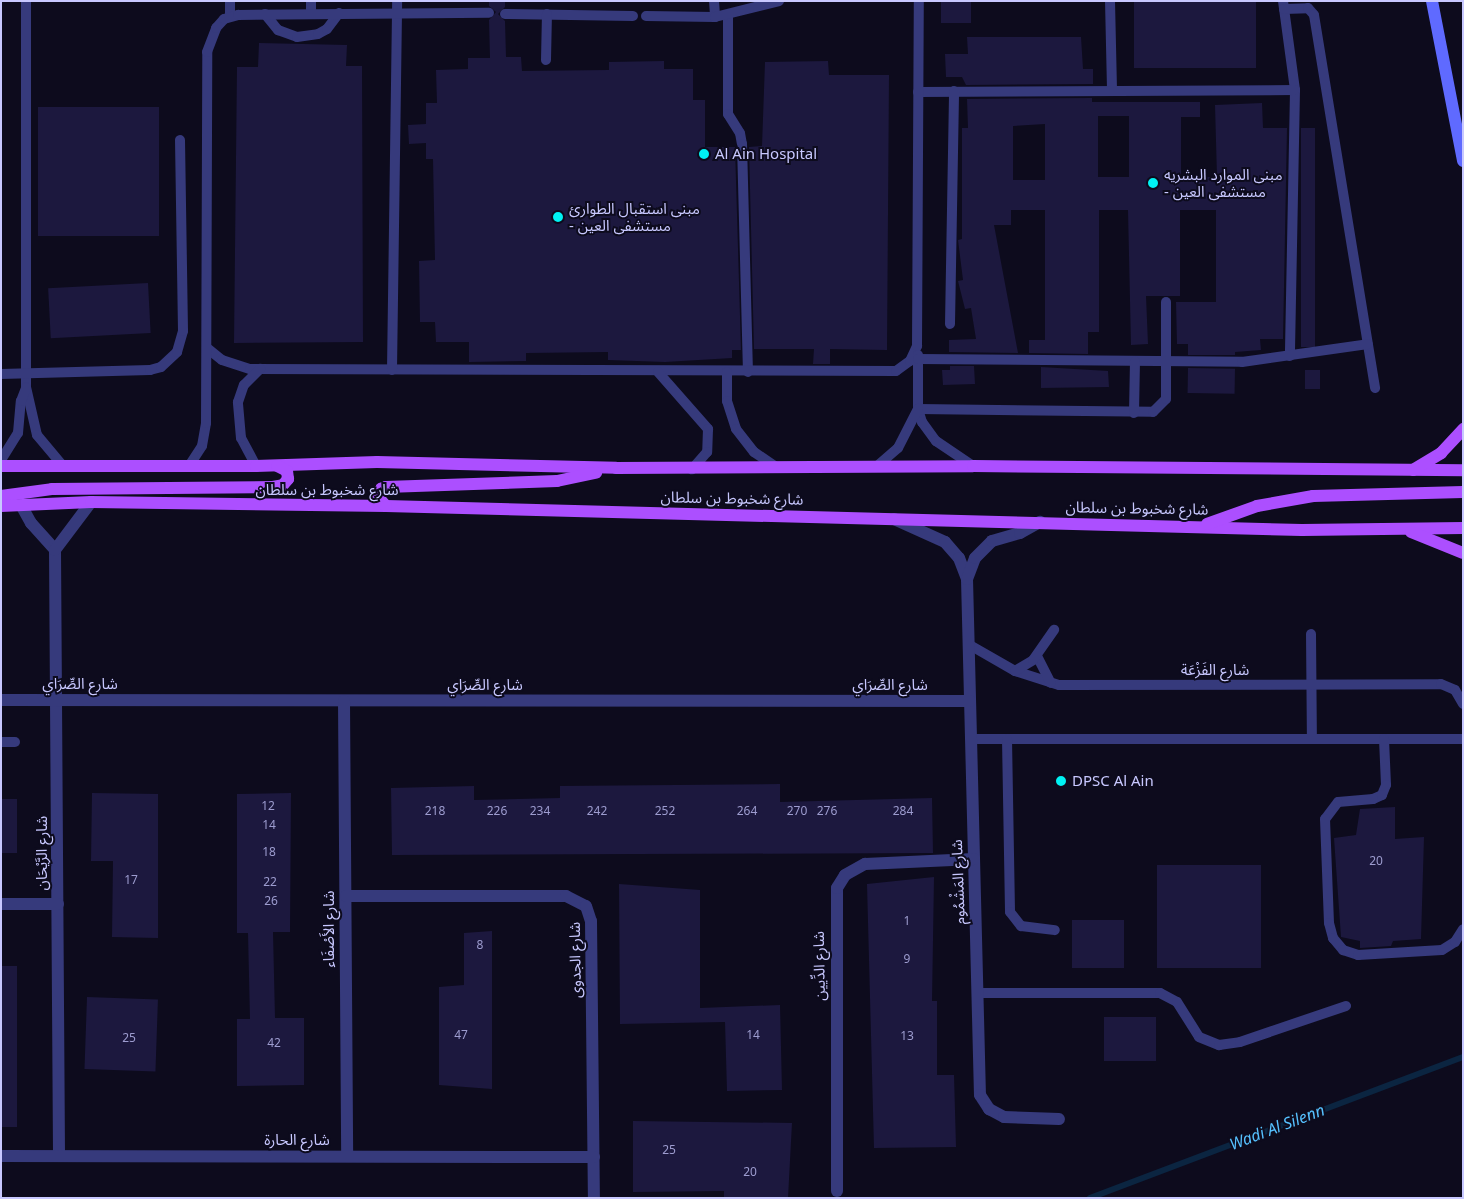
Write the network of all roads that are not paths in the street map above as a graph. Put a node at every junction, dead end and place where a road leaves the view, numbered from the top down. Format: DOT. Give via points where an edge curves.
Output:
graph roads {
  1 [pos="26,1"];
  2 [pos="230,1"];
  3 [pos="311,1"];
  4 [pos="714,1"];
  5 [pos="779,1"];
  6 [pos="919,1"];
  7 [pos="1110,1"];
  8 [pos="1432,1"];
  9 [pos="1284,5"];
  10 [pos="397,6"];
  11 [pos="311,13"];
  12 [pos="339,13"];
  13 [pos="489,13"];
  14 [pos="265,14"];
  15 [pos="505,14"];
  16 [pos="547,14"];
  17 [pos="728,15"];
  18 [pos="230,16"];
  19 [pos="633,16"];
  20 [pos="646,16"];
  21 [pos="715,17"];
  22 [pos="546,60"];
  23 [pos="1295,90"];
  24 [pos="954,91"];
  25 [pos="1112,91"];
  26 [pos="918,92"];
  27 [pos="180,140"];
  28 [pos="1463,161"];
  29 [pos="1166,302"];
  30 [pos="950,324"];
  31 [pos="1368,344"];
  32 [pos="917,346"];
  33 [pos="206,348"];
  34 [pos="1290,356"];
  35 [pos="918,359"];
  36 [pos="1135,361"];
  37 [pos="1166,361"];
  38 [pos="260,369"];
  39 [pos="392,370"];
  40 [pos="658,372"];
  41 [pos="727,372"];
  42 [pos="748,372"];
  43 [pos="1,374"];
  44 [pos="26,374"];
  45 [pos="26,387"];
  46 [pos="1375,388"];
  47 [pos="918,409"];
  48 [pos="1134,413"];
  49 [pos="1463,429"];
  50 [pos="1,460"];
  51 [pos="1,466"];
  52 [pos="63,466"];
  53 [pos="189,466"];
  54 [pos="256,466"];
  55 [pos="276,466"];
  56 [pos="973,466"];
  57 [pos="616,468"];
  58 [pos="876,468"];
  59 [pos="692,469"];
  60 [pos="779,469"];
  61 [pos="1463,470"];
  62 [pos="1411,471"];
  63 [pos="1463,492"];
  64 [pos="1,496"];
  65 [pos="91,502"];
  66 [pos="21,505"];
  67 [pos="1,506"];
  68 [pos="386,506"];
  69 [pos="894,519"];
  70 [pos="1040,522"];
  71 [pos="1205,525"];
  72 [pos="1399,528"];
  73 [pos="1463,528"];
  74 [pos="55,550"];
  75 [pos="1463,553"];
  76 [pos="967,580"];
  77 [pos="1054,630"];
  78 [pos="1311,634"];
  79 [pos="968,644"];
  80 [pos="1037,656"];
  81 [pos="1015,671"];
  82 [pos="1051,683"];
  83 [pos="1311,684"];
  84 [pos="1,700"];
  85 [pos="58,700"];
  86 [pos="344,701"];
  87 [pos="970,701"];
  88 [pos="1463,704"];
  89 [pos="971,739"];
  90 [pos="1007,739"];
  91 [pos="1312,739"];
  92 [pos="1384,739"];
  93 [pos="1463,739"];
  94 [pos="1,742"];
  95 [pos="14,742"];
  96 [pos="974,859"];
  97 [pos="346,896"];
  98 [pos="1,904"];
  99 [pos="58,904"];
  100 [pos="1463,929"];
  101 [pos="1055,930"];
  102 [pos="977,993"];
  103 [pos="1346,1006"];
  104 [pos="1059,1119"];
  105 [pos="1,1156"];
  106 [pos="59,1156"];
  107 [pos="347,1156"];
  108 [pos="594,1157"];
  109 [pos="838,1191"];
  110 [pos="594,1198"];
  1 -- 44 [label="lane"];
  2 -- 18 [label="lane"];
  3 -- 11 [label="lane"];
  4 -- 21 [label="lane"];
  5 -- 17 [label="lane"];
  6 -- 26 [label="lane"];
  7 -- 25 [label="lane"];
  8 -- 28 [label="street"];
  9 -- 23 [label="lane"];
  9 -- 31 [label="lane" via="1308,8 1314,15"];
  10 -- 12 [label="lane"];
  10 -- 13 [label="lane"];
  10 -- 39 [label="lane"];
  11 -- 12 [label="lane"];
  11 -- 14 [label="lane"];
  12 -- 14 [label="lane" via="327,29 297,38 278,30"];
  14 -- 18 [label="lane"];
  15 -- 16 [label="lane"];
  16 -- 19 [label="lane"];
  16 -- 22 [label="lane"];
  17 -- 21 [label="lane"];
  17 -- 42 [label="lane" via="728,114 740,133 742,144"];
  18 -- 33 [label="lane" via="216,28 207,52"];
  20 -- 21 [label="lane"];
  23 -- 25 [label="lane"];
  23 -- 34 [label="lane"];
  24 -- 25 [label="lane"];
  24 -- 26 [label="lane"];
  24 -- 30 [label="lane"];
  26 -- 32 [label="lane"];
  27 -- 44 [label="lane" via="183,331 178,352 161,367 150,370"];
  29 -- 37 [label="lane"];
  31 -- 34 [label="lane"];
  31 -- 46 [label="lane"];
  32 -- 35 [label="lane"];
  32 -- 42 [label="lane" via="910,361 888,373"];
  33 -- 38 [label="lane" via="231,365"];
  33 -- 53 [label="lane" via="205,434"];
  34 -- 37 [label="lane" via="1242,362"];
  35 -- 36 [label="lane"];
  35 -- 47 [label="lane"];
  36 -- 37 [label="lane"];
  36 -- 48 [label="lane"];
  37 -- 48 [label="lane" via="1163,405 1153,412"];
  38 -- 39 [label="lane"];
  38 -- 54 [label="lane" via="244,385 238,402 241,438"];
  39 -- 40 [label="lane"];
  40 -- 41 [label="lane"];
  40 -- 59 [label="lane" via="708,429 707,452"];
  41 -- 42 [label="lane"];
  41 -- 60 [label="lane" via="727,401 736,429 754,452"];
  43 -- 44 [label="lane"];
  44 -- 45 [label="lane"];
  45 -- 50 [label="lane" via="21,401 18,433"];
  45 -- 52 [label="lane" via="37,435"];
  47 -- 48 [label="lane"];
  47 -- 56 [label="lane" via="936,441"];
  47 -- 58 [label="lane" via="898,448"];
  49 -- 62 [label="main road" via="1441,453"];
  51 -- 52 [label="main road, شارع شخبوط بن سلطان"];
  52 -- 53 [label="main road, شارع شخبوط بن سلطان"];
  53 -- 54 [label="main road, شارع شخبوط بن سلطان"];
  54 -- 55 [label="main road, شارع شخبوط بن سلطان"];
  55 -- 57 [label="main road, شارع شخبوط بن سلطان" via="377,462"];
  55 -- 64 [label="main road" via="287,471 288,479 273,487 52,489"];
  56 -- 58 [label="main road, شارع شخبوط بن سلطان"];
  56 -- 62 [label="main road, شارع شخبوط بن سلطان"];
  57 -- 59 [label="main road, شارع شخبوط بن سلطان"];
  57 -- 68 [label="main road" via="557,481 386,487 381,489 378,497"];
  58 -- 60 [label="main road, شارع شخبوط بن سلطان"];
  59 -- 60 [label="main road, شارع شخبوط بن سلطان"];
  61 -- 62 [label="main road, شارع شخبوط بن سلطان"];
  63 -- 71 [label="main road" via="1312,496 1257,506"];
  65 -- 66 [label="main road, شارع شخبوط بن سلطان"];
  65 -- 68 [label="main road, شارع شخبوط بن سلطان"];
  65 -- 74 [label="street"];
  66 -- 67 [label="main road, شارع شخبوط بن سلطان"];
  66 -- 74 [label="street" via="31,523"];
  68 -- 69 [label="main road, شارع شخبوط بن سلطان"];
  69 -- 70 [label="main road, شارع شخبوط بن سلطان"];
  69 -- 76 [label="street, شارع المَشْمُوم" via="945,542 959,558"];
  70 -- 71 [label="main road, شارع شخبوط بن سلطان"];
  70 -- 76 [label="street, شارع المَشْمُوم" via="1020,533 992,541 975,558"];
  71 -- 72 [label="main road, شارع شخبوط بن سلطان" via="1302,530"];
  72 -- 73 [label="main road, شارع شخبوط بن سلطان"];
  72 -- 75 [label="main road"];
  74 -- 85 [label="street, شارع الرَّيْحَان"];
  76 -- 79 [label="street, شارع المَشْمُوم"];
  77 -- 80 [label="lane"];
  78 -- 83 [label="lane"];
  79 -- 81 [label="lane, شارع الفَزْعَة"];
  79 -- 87 [label="street, شارع المَشْمُوم"];
  80 -- 81 [label="lane"];
  80 -- 82 [label="lane"];
  81 -- 82 [label="lane, شارع الفَزْعَة"];
  82 -- 83 [label="lane, شارع الفَزْعَة" via="1076,686"];
  83 -- 88 [label="lane, شارع الفَزْعَة" via="1441,684 1455,690"];
  83 -- 91 [label="lane"];
  84 -- 85 [label="street, شارع الصِّرَاي"];
  85 -- 86 [label="street, شارع الصِّرَاي"];
  85 -- 99 [label="street, شارع الرَّيْحَان"];
  86 -- 87 [label="street, شارع الصِّرَاي"];
  86 -- 97 [label="street, شارع الأَصْفَاء"];
  87 -- 89 [label="street, شارع المَشْمُوم"];
  89 -- 90 [label="lane"];
  89 -- 96 [label="street, شارع المَشْمُوم"];
  90 -- 91 [label="lane"];
  90 -- 101 [label="lane" via="1010,912 1016,922 1027,928"];
  91 -- 92 [label="lane"];
  92 -- 93 [label="lane"];
  92 -- 100 [label="lane" via="1386,786 1382,795 1373,799 1338,802 1325,819 1330,931 1337,944 1358,955 1442,950 1455,942"];
  94 -- 95 [label="lane"];
  96 -- 102 [label="street, شارع المَشْمُوم"];
  96 -- 109 [label="street, شارع الدِّيين" via="865,864 845,875 837,888"];
  97 -- 107 [label="street, شارع الأَصْفَاء"];
  97 -- 108 [label="street, شارع الجدوى" via="566,896 586,906 591,921"];
  98 -- 99 [label="street"];
  99 -- 106 [label="street, شارع الرَّيْحَان"];
  102 -- 103 [label="lane" via="1160,993 1177,1002 1199,1037 1219,1044 1240,1042"];
  102 -- 104 [label="street, شارع المَشْمُوم" via="980,1086 984,1103 1004,1117"];
  105 -- 106 [label="street, شارع الحارة"];
  106 -- 107 [label="street, شارع الحارة"];
  107 -- 108 [label="street, شارع الحارة"];
  108 -- 110 [label="street, شارع الجدوى"];
}
